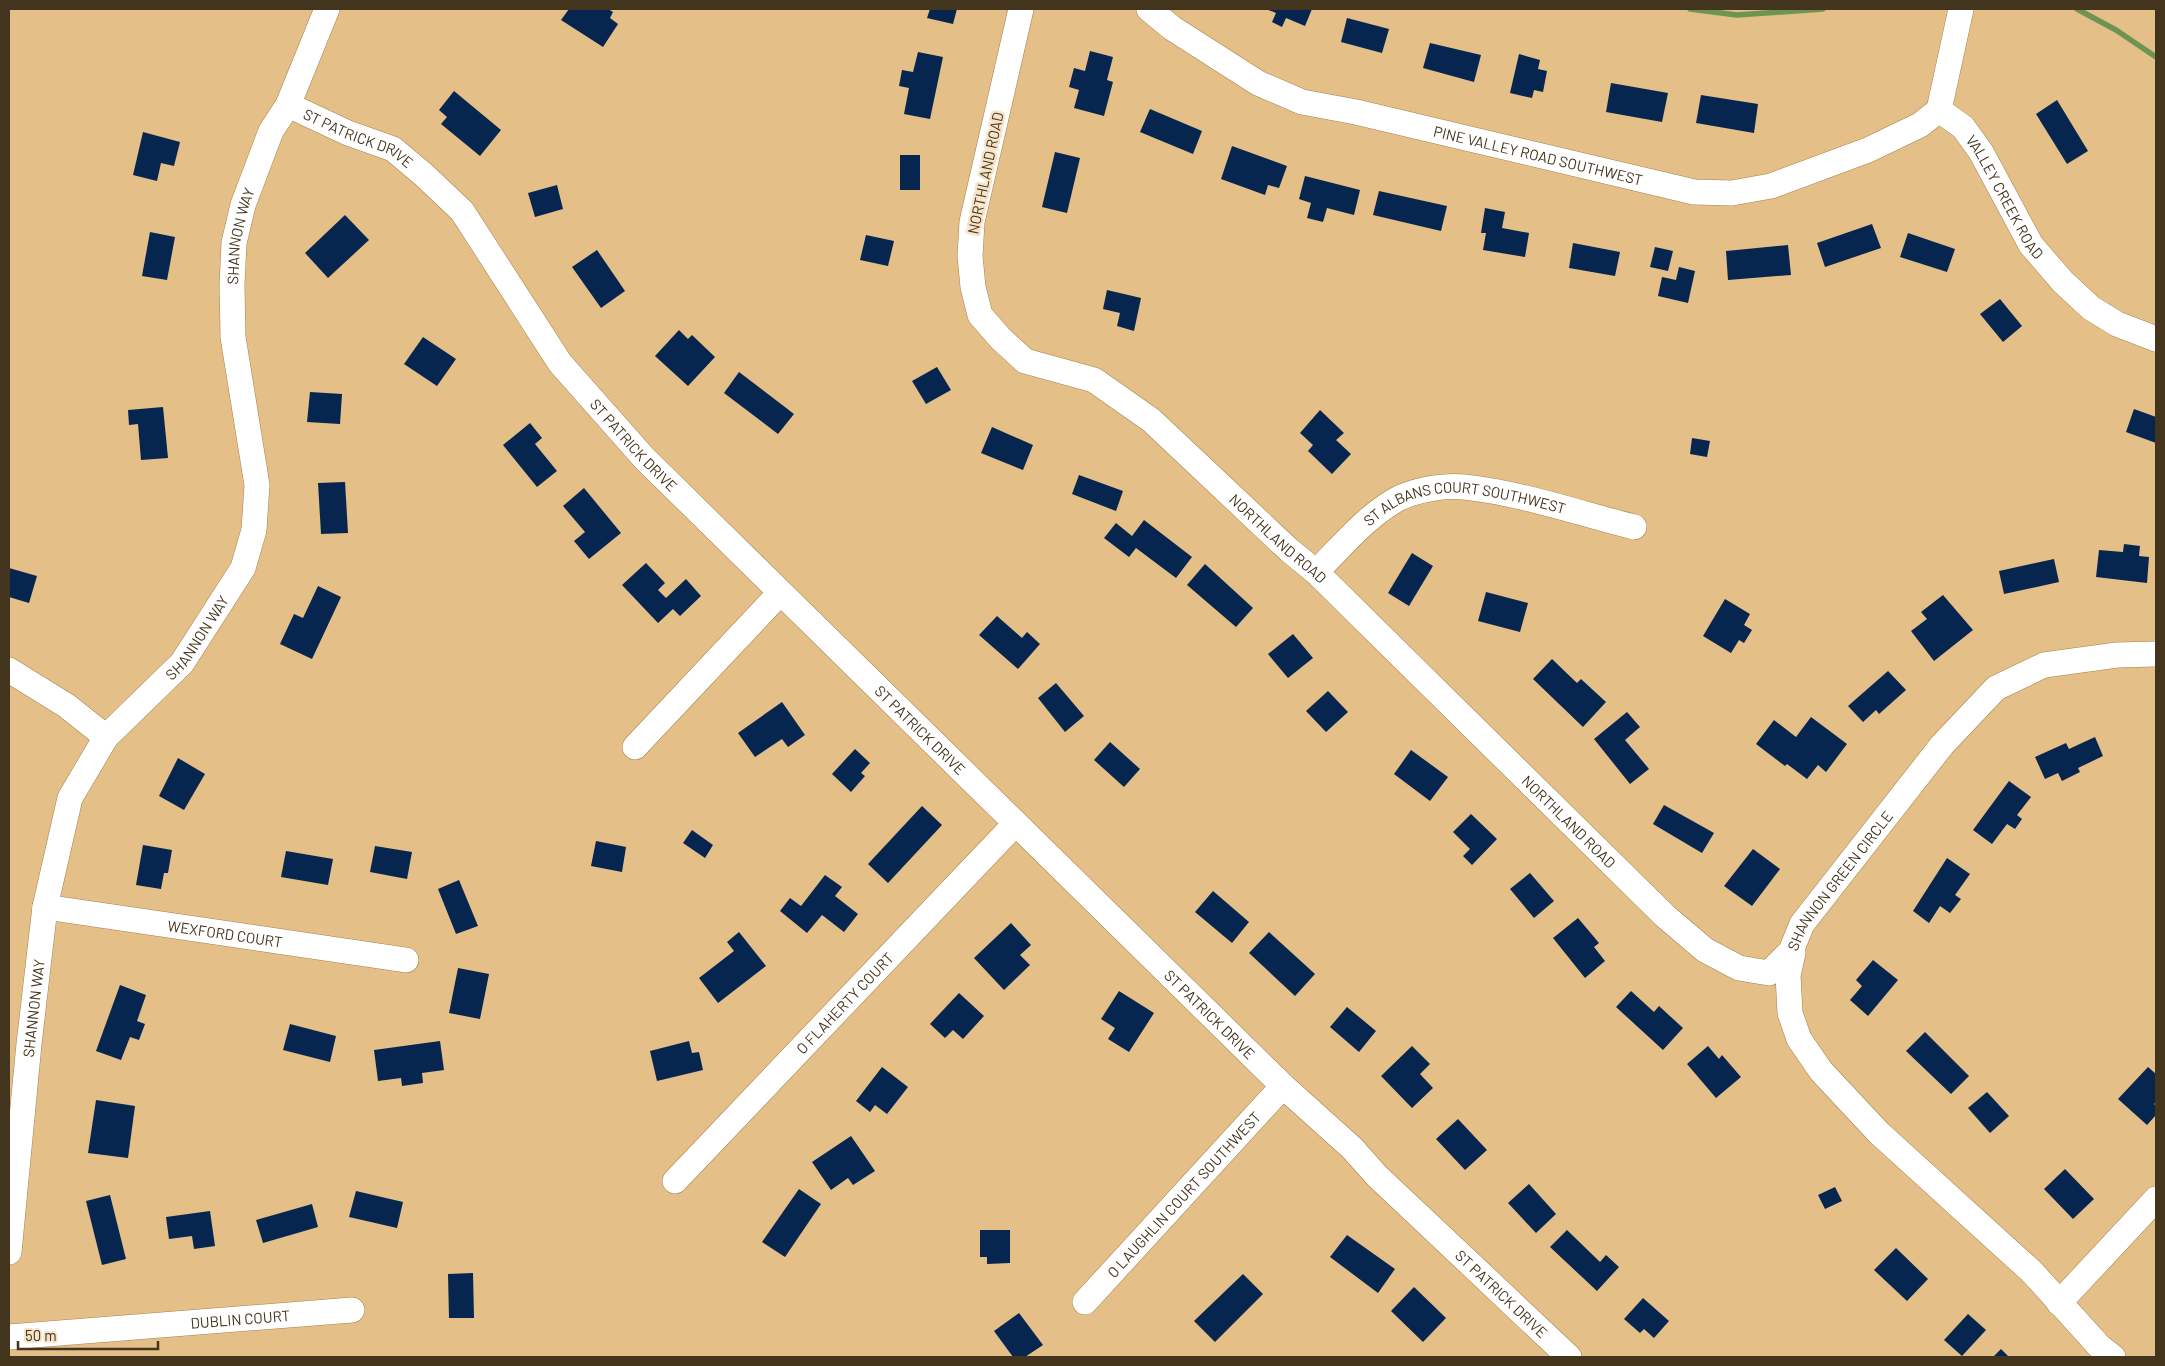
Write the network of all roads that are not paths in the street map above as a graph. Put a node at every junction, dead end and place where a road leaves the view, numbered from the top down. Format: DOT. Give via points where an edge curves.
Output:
graph roads {
  1 [pos="326,9"];
  2 [pos="1021,9"];
  3 [pos="1149,9"];
  4 [pos="1960,9"];
  5 [pos="288,105"];
  6 [pos="1939,110"];
  7 [pos="2156,339"];
  8 [pos="1634,527"];
  9 [pos="1316,572"];
  10 [pos="780,593"];
  11 [pos="2156,654"];
  12 [pos="9,670"];
  13 [pos="106,736"];
  14 [pos="635,747"];
  15 [pos="1015,824"];
  16 [pos="45,907"];
  17 [pos="1791,951"];
  18 [pos="406,960"];
  19 [pos="19,1043"];
  20 [pos="1283,1086"];
  21 [pos="675,1181"];
  22 [pos="2156,1199"];
  23 [pos="9,1252"];
  24 [pos="1085,1302"];
  25 [pos="2060,1303"];
  26 [pos="352,1310"];
  27 [pos="9,1337"];
  28 [pos="1569,1357"];
  29 [pos="2113,1357"];
  1 -- 5 [label="street, SHANNON WAY"];
  2 -- 9 [label="street, NORTHLAND ROAD" via="972,222 970,256 980,315 1026,361 1094,380 1151,420"];
  3 -- 6 [label="street, PINE VALLEY ROAD SOUTHWEST" via="1172,28 1258,83 1302,102 1694,192 1732,193 1771,186 1868,150 1920,125"];
  4 -- 6 [label="street"];
  5 -- 10 [label="street, ST PATRICK DRIVE" via="348,133 393,149 462,211 560,363 644,458"];
  5 -- 13 [label="street, SHANNON WAY" via="271,131 243,205 234,243 233,337 257,485 254,530 243,568 182,663"];
  6 -- 7 [label="street, VALLEY CREEK ROAD" via="1962,127 1981,152 2031,245 2063,282 2092,308 2117,324"];
  8 -- 9 [label="street, ST ALBANS COURT SOUTHWEST" via="1522,498 1463,487 1433,488 1395,500 1363,524"];
  9 -- 17 [label="street, NORTHLAND ROAD" via="1665,916 1705,950 1738,968 1770,973"];
  10 -- 14 [label="street"];
  10 -- 15 [label="street, ST PATRICK DRIVE"];
  11 -- 17 [label="street, SHANNON GREEN CIRCLE" via="2117,655 2044,665 1996,688 1942,745 1802,924"];
  12 -- 13 [label="street" via="67,706"];
  13 -- 16 [label="street, SHANNON WAY" via="70,798"];
  15 -- 20 [label="street, ST PATRICK DRIVE"];
  15 -- 21 [label="street, O FLAHERTY COURT"];
  16 -- 18 [label="street, WEXFORD COURT"];
  16 -- 19 [label="street, SHANNON WAY"];
  17 -- 25 [label="street, SHANNON GREEN CIRCLE" via="1788,975 1790,1013 1800,1039 1821,1072 1879,1134 2032,1272"];
  19 -- 23 [label="street, SHANNON WAY"];
  20 -- 24 [label="street, O LAUGHLIN COURT SOUTHWEST"];
  20 -- 28 [label="street, ST PATRICK DRIVE"];
  22 -- 25 [label="street"];
  25 -- 29 [label="street, SHANNON GREEN CIRCLE"];
  26 -- 27 [label="street, DUBLIN COURT"];
}
